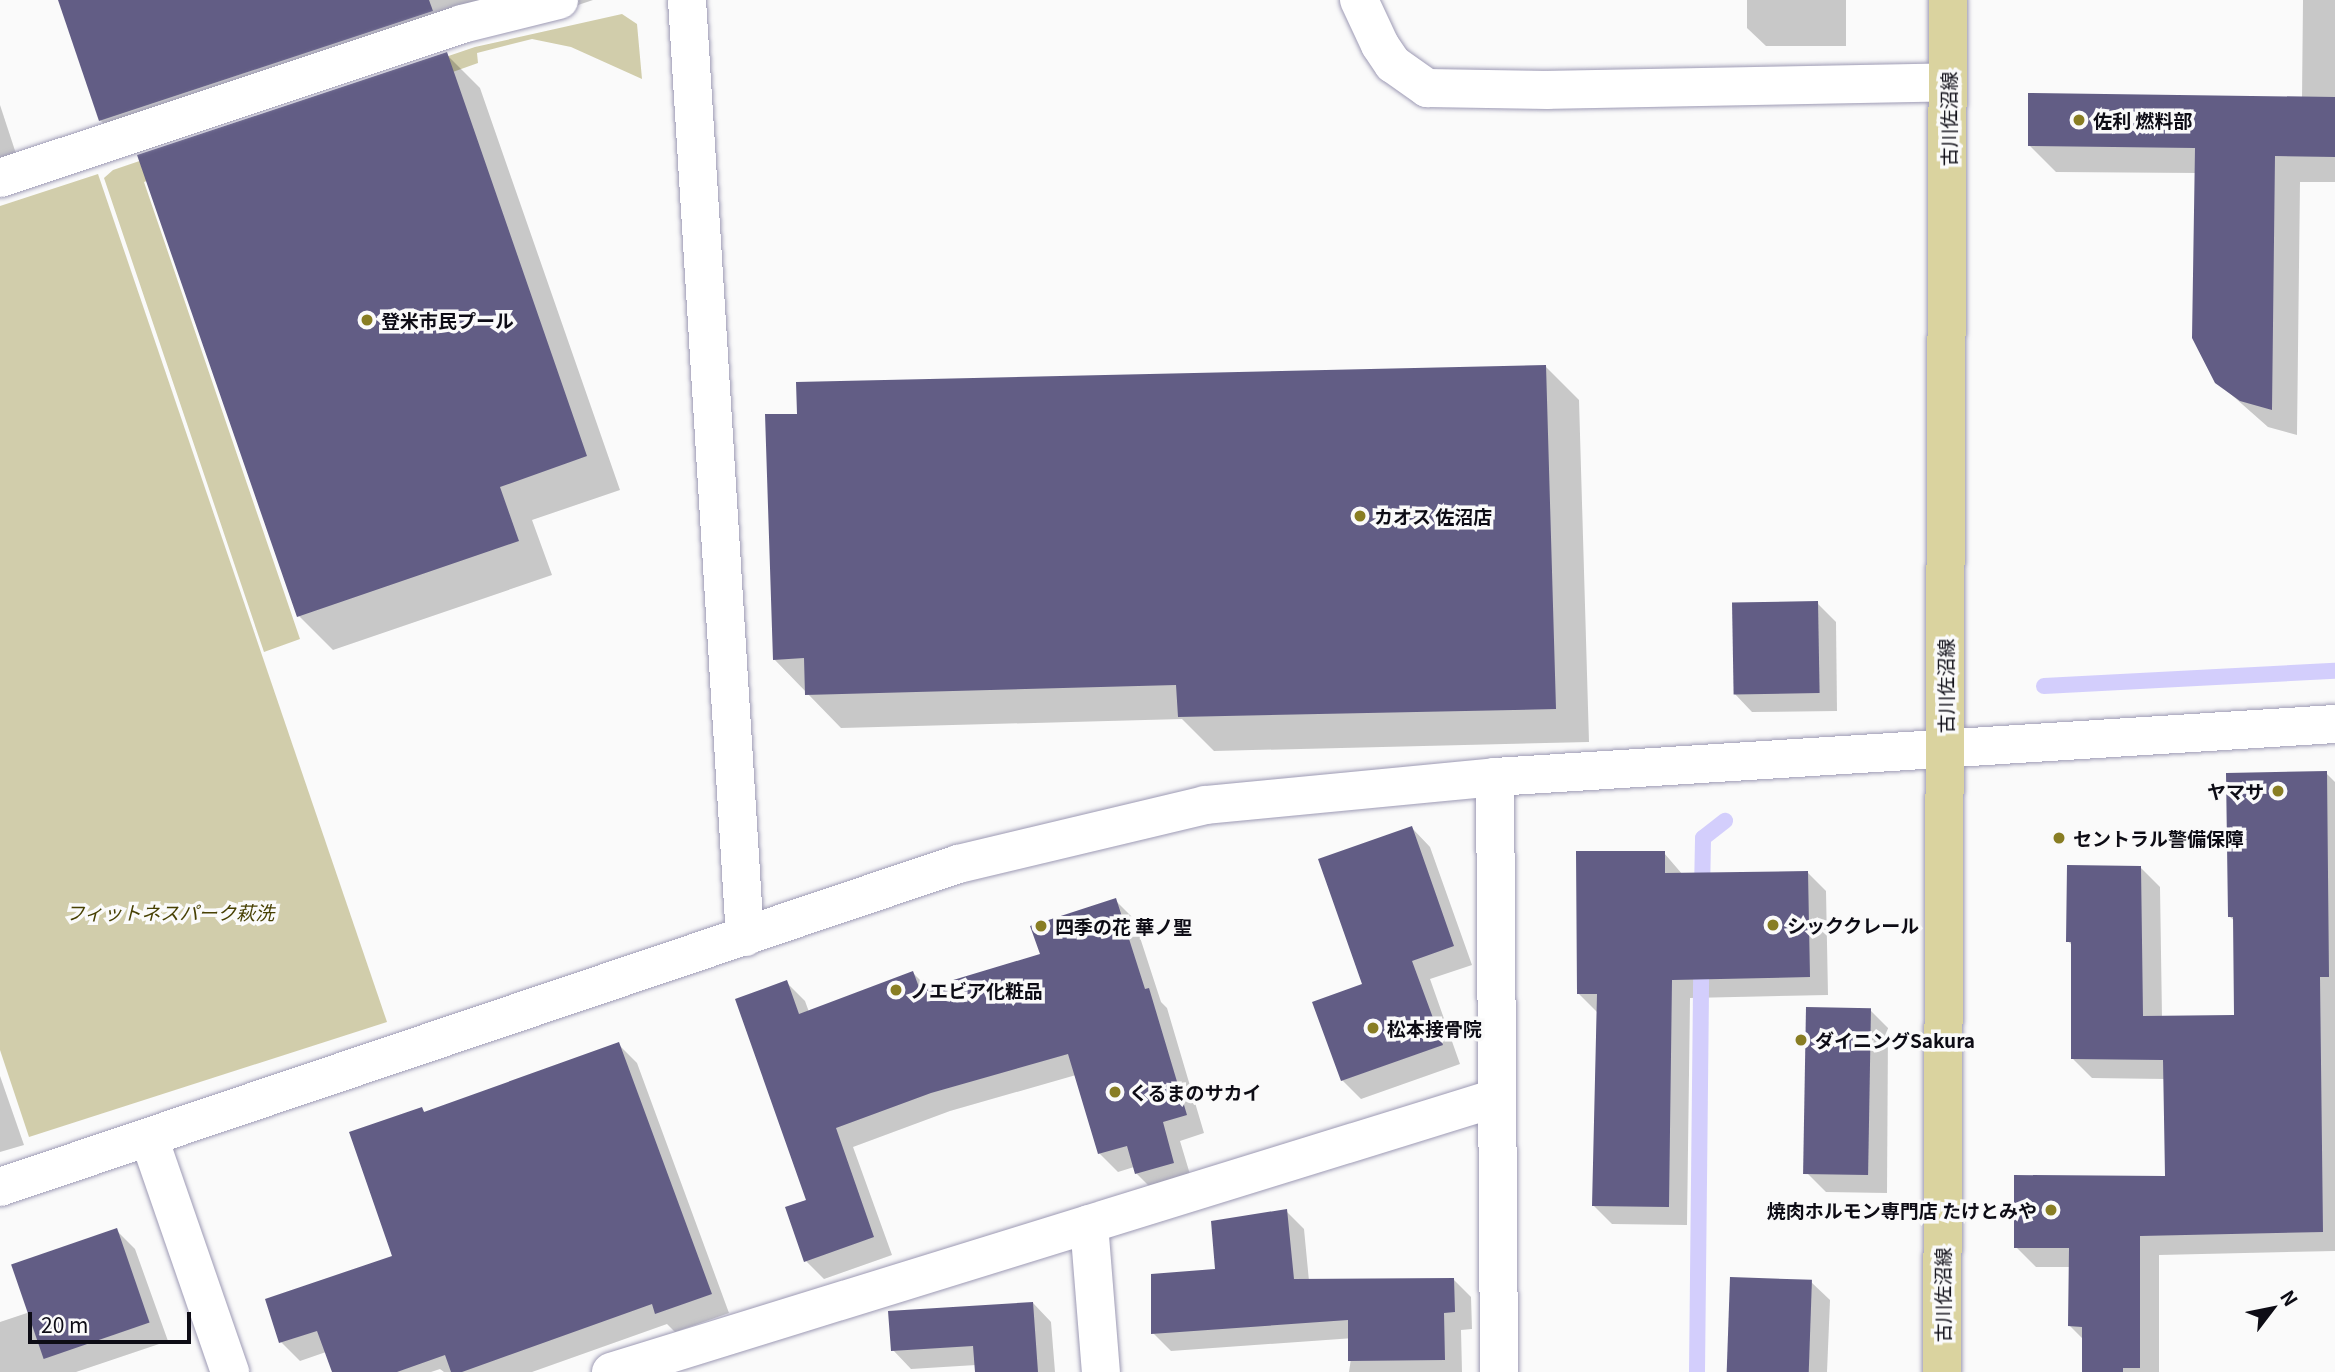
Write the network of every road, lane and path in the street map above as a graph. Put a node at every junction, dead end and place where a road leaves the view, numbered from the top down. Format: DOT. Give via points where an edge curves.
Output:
graph roads {
  1 [pos="559,0"];
  2 [pos="687,0"];
  3 [pos="1359,0"];
  4 [pos="1948,0"];
  5 [pos="1948,82"];
  6 [pos="0,178"];
  7 [pos="2335,724"];
  8 [pos="1944,747"];
  9 [pos="1495,777"];
  10 [pos="745,937"];
  11 [pos="1496,1098"];
  12 [pos="149,1138"];
  13 [pos="0,1187"];
  14 [pos="1089,1224"];
  15 [pos="679,1362"];
  16 [pos="230,1372"];
  17 [pos="611,1372"];
  18 [pos="1101,1372"];
  19 [pos="1499,1372"];
  20 [pos="1942,1372"];
  1 -- 6 [label="street" via="462,24"];
  2 -- 10 [label="street"];
  3 -- 5 [label="street" via="1394,64 1427,88"];
  4 -- 5 [label="main road, 古川佐沼線"];
  5 -- 8 [label="main road, 古川佐沼線"];
  7 -- 8 [label="street"];
  8 -- 9 [label="street"];
  8 -- 20 [label="main road, 古川佐沼線"];
  9 -- 10 [label="street" via="1205,805 958,864"];
  9 -- 11 [label="street"];
  10 -- 12 [label="street"];
  11 -- 14 [label="street"];
  11 -- 19 [label="street"];
  12 -- 13 [label="street"];
  12 -- 16 [label="street"];
  14 -- 15 [label="street"];
  14 -- 18 [label="street"];
  15 -- 17 [label="street"];
}
